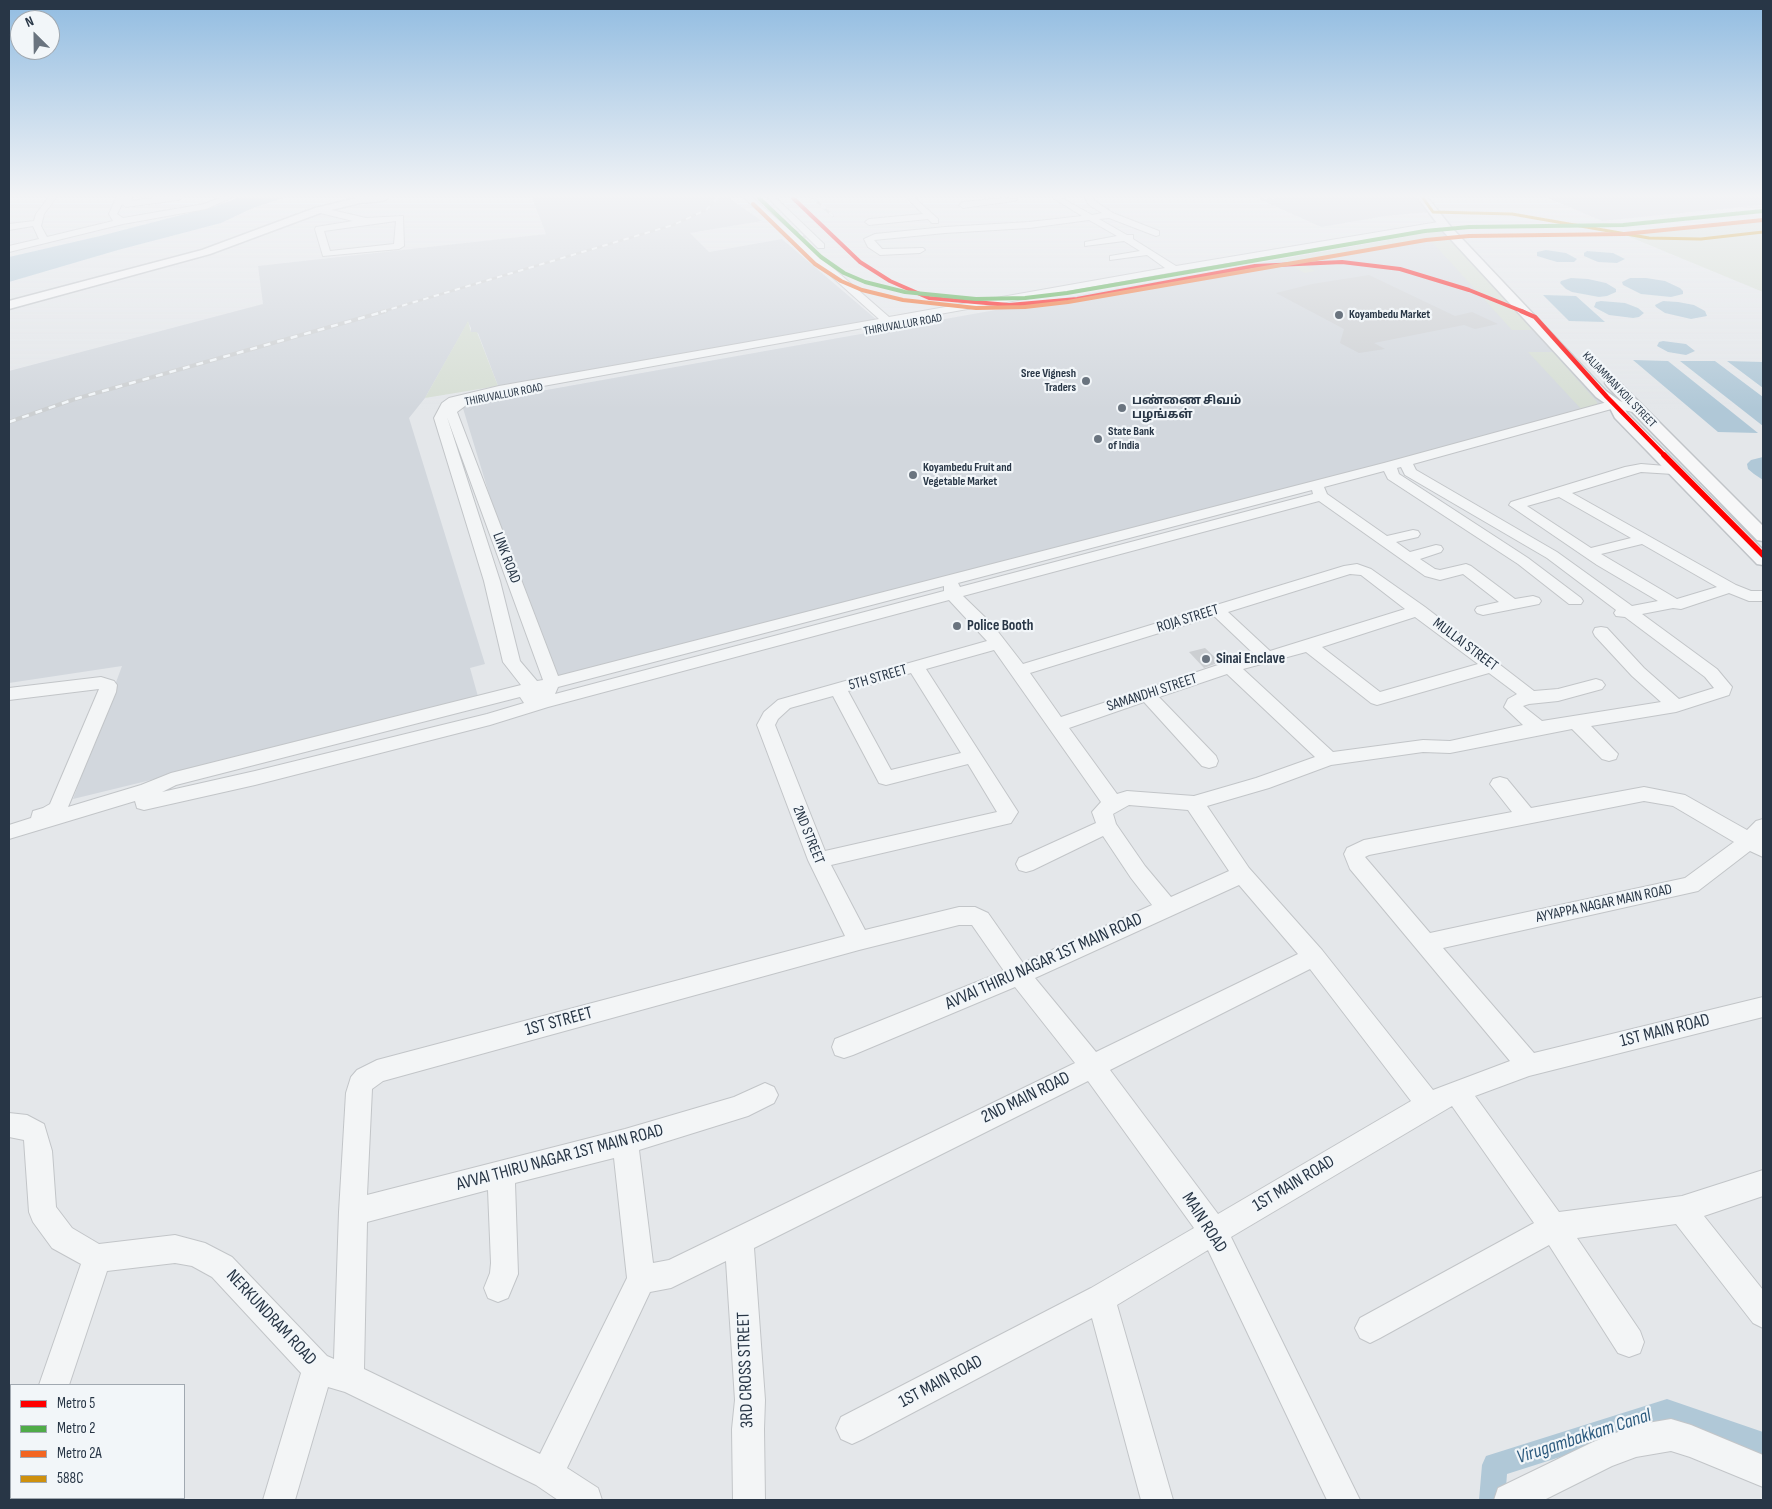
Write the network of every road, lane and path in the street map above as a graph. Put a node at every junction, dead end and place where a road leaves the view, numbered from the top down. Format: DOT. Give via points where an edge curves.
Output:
graph roads {
  1 [pos="121,268"];
  2 [pos="145,268"];
  3 [pos="832,268"];
  4 [pos="843,268"];
  5 [pos="1184,268"];
  6 [pos="1213,268"];
  7 [pos="1485,268"];
  8 [pos="1174,270"];
  9 [pos="9,297"];
  10 [pos="1536,304"];
  11 [pos="9,305"];
  12 [pos="897,323"];
  13 [pos="1617,410"];
  14 [pos="451,412"];
  15 [pos="1640,412"];
  16 [pos="1407,466"];
  17 [pos="1672,470"];
  18 [pos="1391,471"];
  19 [pos="1319,490"];
  20 [pos="1561,492"];
  21 [pos="1413,534"];
  22 [pos="1763,536"];
  23 [pos="1643,538"];
  24 [pos="1386,540"];
  25 [pos="1436,549"];
  26 [pos="1588,553"];
  27 [pos="1409,557"];
  28 [pos="1763,560"];
  29 [pos="1357,569"];
  30 [pos="952,586"];
  31 [pos="1730,588"];
  32 [pos="1763,596"];
  33 [pos="1533,601"];
  34 [pos="1575,601"];
  35 [pos="1673,603"];
  36 [pos="1511,604"];
  37 [pos="1217,610"];
  38 [pos="1418,610"];
  39 [pos="1482,610"];
  40 [pos="1623,613"];
  41 [pos="1601,632"];
  42 [pos="998,643"];
  43 [pos="1309,646"];
  44 [pos="1267,657"];
  45 [pos="1492,666"];
  46 [pos="916,667"];
  47 [pos="1230,668"];
  48 [pos="1019,671"];
  49 [pos="552,682"];
  50 [pos="1596,685"];
  51 [pos="532,687"];
  52 [pos="838,689"];
  53 [pos="9,694"];
  54 [pos="1147,695"];
  55 [pos="1526,698"];
  56 [pos="543,703"];
  57 [pos="1676,706"];
  58 [pos="525,708"];
  59 [pos="1577,724"];
  60 [pos="766,725"];
  61 [pos="1057,725"];
  62 [pos="1538,728"];
  63 [pos="1609,754"];
  64 [pos="973,756"];
  65 [pos="1329,759"];
  66 [pos="1209,761"];
  67 [pos="1500,784"];
  68 [pos="148,790"];
  69 [pos="1194,803"];
  70 [pos="1112,804"];
  71 [pos="1526,816"];
  72 [pos="9,822"];
  73 [pos="1107,826"];
  74 [pos="9,832"];
  75 [pos="1759,838"];
  76 [pos="818,860"];
  77 [pos="1026,864"];
  78 [pos="1242,874"];
  79 [pos="1167,908"];
  80 [pos="859,941"];
  81 [pos="1425,943"];
  82 [pos="1314,957"];
  83 [pos="1019,975"];
  84 [pos="1763,1007"];
  85 [pos="844,1047"];
  86 [pos="1529,1065"];
  87 [pos="1092,1066"];
  88 [pos="1457,1091"];
  89 [pos="765,1094"];
  90 [pos="1429,1104"];
  91 [pos="9,1125"];
  92 [pos="625,1142"];
  93 [pos="501,1174"];
  94 [pos="1763,1183"];
  95 [pos="1682,1210"];
  96 [pos="353,1212"];
  97 [pos="1553,1227"];
  98 [pos="1214,1232"];
  99 [pos="739,1240"];
  100 [pos="97,1258"];
  101 [pos="641,1279"];
  102 [pos="498,1288"];
  103 [pos="1101,1298"];
  104 [pos="1763,1313"];
  105 [pos="1370,1328"];
  106 [pos="1629,1342"];
  107 [pos="318,1369"];
  108 [pos="349,1378"];
  109 [pos="54,1384"];
  110 [pos="852,1428"];
  111 [pos="1763,1471"];
  112 [pos="547,1474"];
  113 [pos="279,1500"];
  114 [pos="586,1500"];
  115 [pos="749,1500"];
  116 [pos="1157,1500"];
  117 [pos="1344,1500"];
  118 [pos="1510,1500"];
  1 -- 9 [label="main road"];
  2 -- 11 [label="main road"];
  3 -- 12 [label="street"];
  4 -- 12 [label="street"];
  5 -- 8 [label="street"];
  6 -- 12 [label="street, THIRUVALLUR ROAD"];
  7 -- 13 [label="main road, KALIAMMAN KOIL STREET"];
  8 -- 12 [label="street"];
  10 -- 15 [label="main road, KALIAMMAN KOIL STREET"];
  12 -- 14 [label="street, THIRUVALLUR ROAD" via="476,400 456,405"];
  12 -- 51 [label="street" via="499,390 453,401 446,406 440,418 492,581 512,662"];
  13 -- 15 [label="street"];
  13 -- 16 [label="street"];
  13 -- 17 [label="main road, KALIAMMAN KOIL STREET"];
  14 -- 49 [label="street, LINK ROAD"];
  15 -- 22 [label="main road, KALIAMMAN KOIL STREET"];
  16 -- 18 [label="street"];
  16 -- 40 [label="street" via="1552,555"];
  17 -- 20 [label="street" via="1641,468 1625,471"];
  17 -- 28 [label="main road, KALIAMMAN KOIL STREET"];
  18 -- 19 [label="street"];
  18 -- 34 [label="street" via="1523,561"];
  19 -- 24 [label="street"];
  19 -- 30 [label="street"];
  20 -- 23 [label="street"];
  20 -- 26 [label="street" via="1516,506"];
  21 -- 24 [label="street"];
  23 -- 26 [label="street"];
  23 -- 31 [label="street"];
  24 -- 27 [label="street"];
  25 -- 27 [label="street"];
  26 -- 35 [label="street"];
  27 -- 36 [label="street" via="1433,574 1466,569"];
  29 -- 37 [label="street, ROJA STREET"];
  29 -- 38 [label="street, MULLAI STREET" via="1366,572"];
  30 -- 42 [label="street"];
  30 -- 49 [label="street"];
  30 -- 56 [label="street"];
  31 -- 32 [label="street" via="1749,596"];
  31 -- 35 [label="street" via="1684,604"];
  33 -- 36 [label="street"];
  35 -- 40 [label="street"];
  36 -- 39 [label="street"];
  37 -- 44 [label="street"];
  37 -- 48 [label="street, ROJA STREET"];
  38 -- 43 [label="street, SAMANDHI STREET"];
  38 -- 45 [label="street, MULLAI STREET"];
  40 -- 57 [label="street" via="1711,673 1723,687 1723,691"];
  41 -- 57 [label="street"];
  42 -- 46 [label="street, 5TH STREET"];
  42 -- 48 [label="street"];
  43 -- 44 [label="street, SAMANDHI STREET"];
  43 -- 45 [label="street" via="1375,699"];
  44 -- 47 [label="street, SAMANDHI STREET"];
  45 -- 55 [label="street, MULLAI STREET" via="1526,692"];
  46 -- 52 [label="street, 5TH STREET"];
  46 -- 64 [label="street"];
  47 -- 54 [label="street, SAMANDHI STREET"];
  47 -- 65 [label="street"];
  48 -- 61 [label="street"];
  49 -- 51 [label="street"];
  49 -- 56 [label="street"];
  50 -- 55 [label="street" via="1558,695"];
  51 -- 58 [label="street"];
  51 -- 68 [label="street" via="171,780"];
  52 -- 60 [label="street, 5TH STREET" via="784,704 770,716"];
  52 -- 64 [label="street" via="886,778"];
  53 -- 72 [label="street" via="101,683 108,685 58,808 48,815"];
  54 -- 61 [label="street, SAMANDHI STREET"];
  54 -- 66 [label="street"];
  55 -- 62 [label="street" via="1514,703 1513,707"];
  56 -- 58 [label="street"];
  57 -- 59 [label="street"];
  58 -- 68 [label="street" via="255,778 144,803"];
  59 -- 62 [label="street"];
  59 -- 63 [label="street"];
  60 -- 76 [label="street, 2ND STREET"];
  61 -- 70 [label="street"];
  62 -- 65 [label="street" via="1450,746 1423,746"];
  64 -- 76 [label="street" via="1007,808 1004,818"];
  65 -- 69 [label="street"];
  67 -- 71 [label="street"];
  68 -- 74 [label="street"];
  69 -- 70 [label="street" via="1127,798"];
  69 -- 78 [label="street"];
  70 -- 73 [label="street" via="1102,812"];
  71 -- 75 [label="street" via="1644,794 1657,795 1678,800"];
  71 -- 81 [label="street" via="1364,848 1354,854 1357,863"];
  73 -- 77 [label="street"];
  73 -- 79 [label="street"];
  75 -- 81 [label="street, AYYAPPA NAGAR MAIN ROAD" via="1691,885"];
  76 -- 80 [label="street, 2ND STREET"];
  78 -- 79 [label="street, AVVAI THIRU NAGAR 1ST MAIN ROAD"];
  78 -- 82 [label="street"];
  79 -- 83 [label="street, AVVAI THIRU NAGAR 1ST MAIN ROAD"];
  80 -- 83 [label="street, 1ST STREET" via="959,916 975,916 980,918"];
  80 -- 96 [label="street, 1ST STREET" via="377,1071 366,1078 358,1093"];
  81 -- 86 [label="street"];
  82 -- 87 [label="street, 2ND MAIN ROAD"];
  82 -- 90 [label="street"];
  83 -- 85 [label="street, AVVAI THIRU NAGAR 1ST MAIN ROAD"];
  83 -- 87 [label="street, MAIN ROAD"];
  84 -- 86 [label="street, 1ST MAIN ROAD"];
  86 -- 88 [label="street, 1ST MAIN ROAD"];
  87 -- 98 [label="street, MAIN ROAD"];
  87 -- 99 [label="street, 2ND MAIN ROAD"];
  88 -- 90 [label="street, 1ST MAIN ROAD"];
  88 -- 97 [label="street"];
  89 -- 92 [label="street, AVVAI THIRU NAGAR 1ST MAIN ROAD" via="739,1108"];
  90 -- 98 [label="street, 1ST MAIN ROAD"];
  91 -- 100 [label="street" via="27,1127 35,1133 43,1212 62,1238"];
  92 -- 93 [label="street, AVVAI THIRU NAGAR 1ST MAIN ROAD"];
  92 -- 101 [label="street"];
  93 -- 96 [label="street, AVVAI THIRU NAGAR 1ST MAIN ROAD"];
  93 -- 102 [label="street" via="505,1263"];
  94 -- 95 [label="street"];
  95 -- 97 [label="street"];
  95 -- 104 [label="street"];
  96 -- 108 [label="street, 1ST STREET"];
  97 -- 105 [label="street"];
  97 -- 106 [label="street"];
  98 -- 103 [label="street, 1ST MAIN ROAD"];
  98 -- 117 [label="street, MAIN ROAD"];
  99 -- 101 [label="street, 2ND MAIN ROAD" via="671,1274"];
  99 -- 115 [label="street, 3RD CROSS STREET" via="750,1400"];
  100 -- 107 [label="street, NERKUNDRAM ROAD" via="175,1249 195,1253 222,1267"];
  100 -- 109 [label="street"];
  101 -- 112 [label="street"];
  103 -- 110 [label="street, 1ST MAIN ROAD"];
  103 -- 116 [label="street"];
  107 -- 108 [label="street, NERKUNDRAM ROAD"];
  107 -- 113 [label="street"];
  108 -- 112 [label="street, NERKUNDRAM ROAD"];
  111 -- 118 [label="street" via="1671,1435 1636,1441 1604,1453"];
  112 -- 114 [label="street, NERKUNDRAM ROAD"];
}
